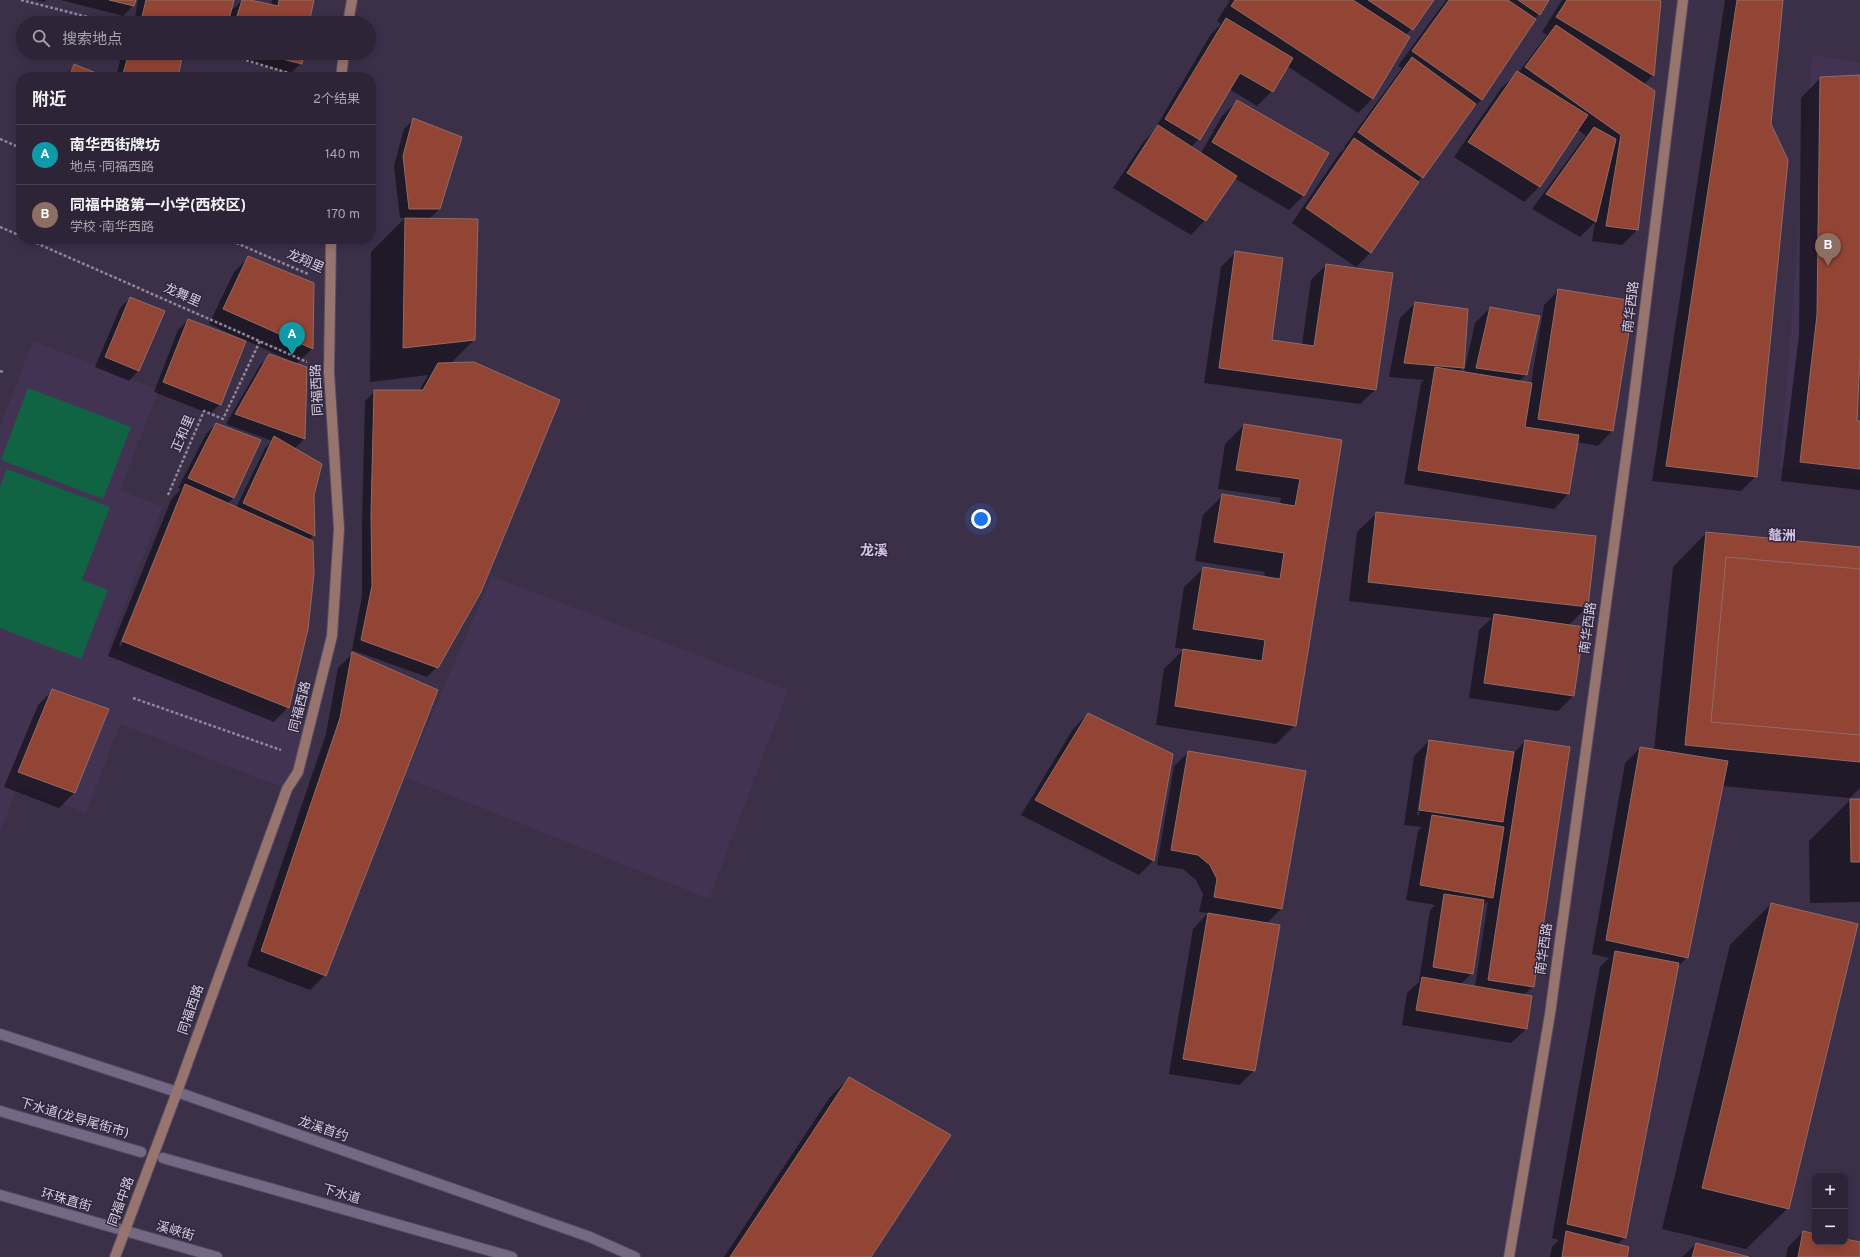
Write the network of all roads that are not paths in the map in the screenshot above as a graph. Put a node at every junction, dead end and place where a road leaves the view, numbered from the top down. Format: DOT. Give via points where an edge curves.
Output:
graph roads {
  1 [pos="352,0"];
  2 [pos="1683,0"];
  3 [pos="349,16"];
  4 [pos="343,60"];
  5 [pos="342,72"];
  6 [pos="331,244"];
  7 [pos="0,1034"];
  8 [pos="177,1092"];
  9 [pos="0,1111"];
  10 [pos="141,1152"];
  11 [pos="153,1155"];
  12 [pos="163,1158"];
  13 [pos="0,1195"];
  14 [pos="125,1231"];
  15 [pos="115,1257"];
  16 [pos="217,1257"];
  17 [pos="512,1257"];
  18 [pos="635,1257"];
  19 [pos="1509,1257"];
  1 -- 3 [label="main road"];
  2 -- 19 [label="main road, 南华西路" via="1633,406 1551,1007"];
  4 -- 5 [label="main road"];
  6 -- 8 [label="main road, 同福西路" via="329,372 339,529 332,636 298,772 287,788"];
  7 -- 8 [label="lane, 龙溪首约"];
  8 -- 11 [label="main road, 同福西路"];
  8 -- 18 [label="lane, 龙溪首约" via="590,1237"];
  9 -- 10 [label="lane, 下水道(龙导尾街市)"];
  11 -- 14 [label="main road, 同福中路"];
  12 -- 17 [label="lane, 下水道"];
  13 -- 14 [label="lane, 环珠直街"];
  14 -- 15 [label="main road, 同福中路"];
  14 -- 16 [label="lane, 溪峡街"];
}
